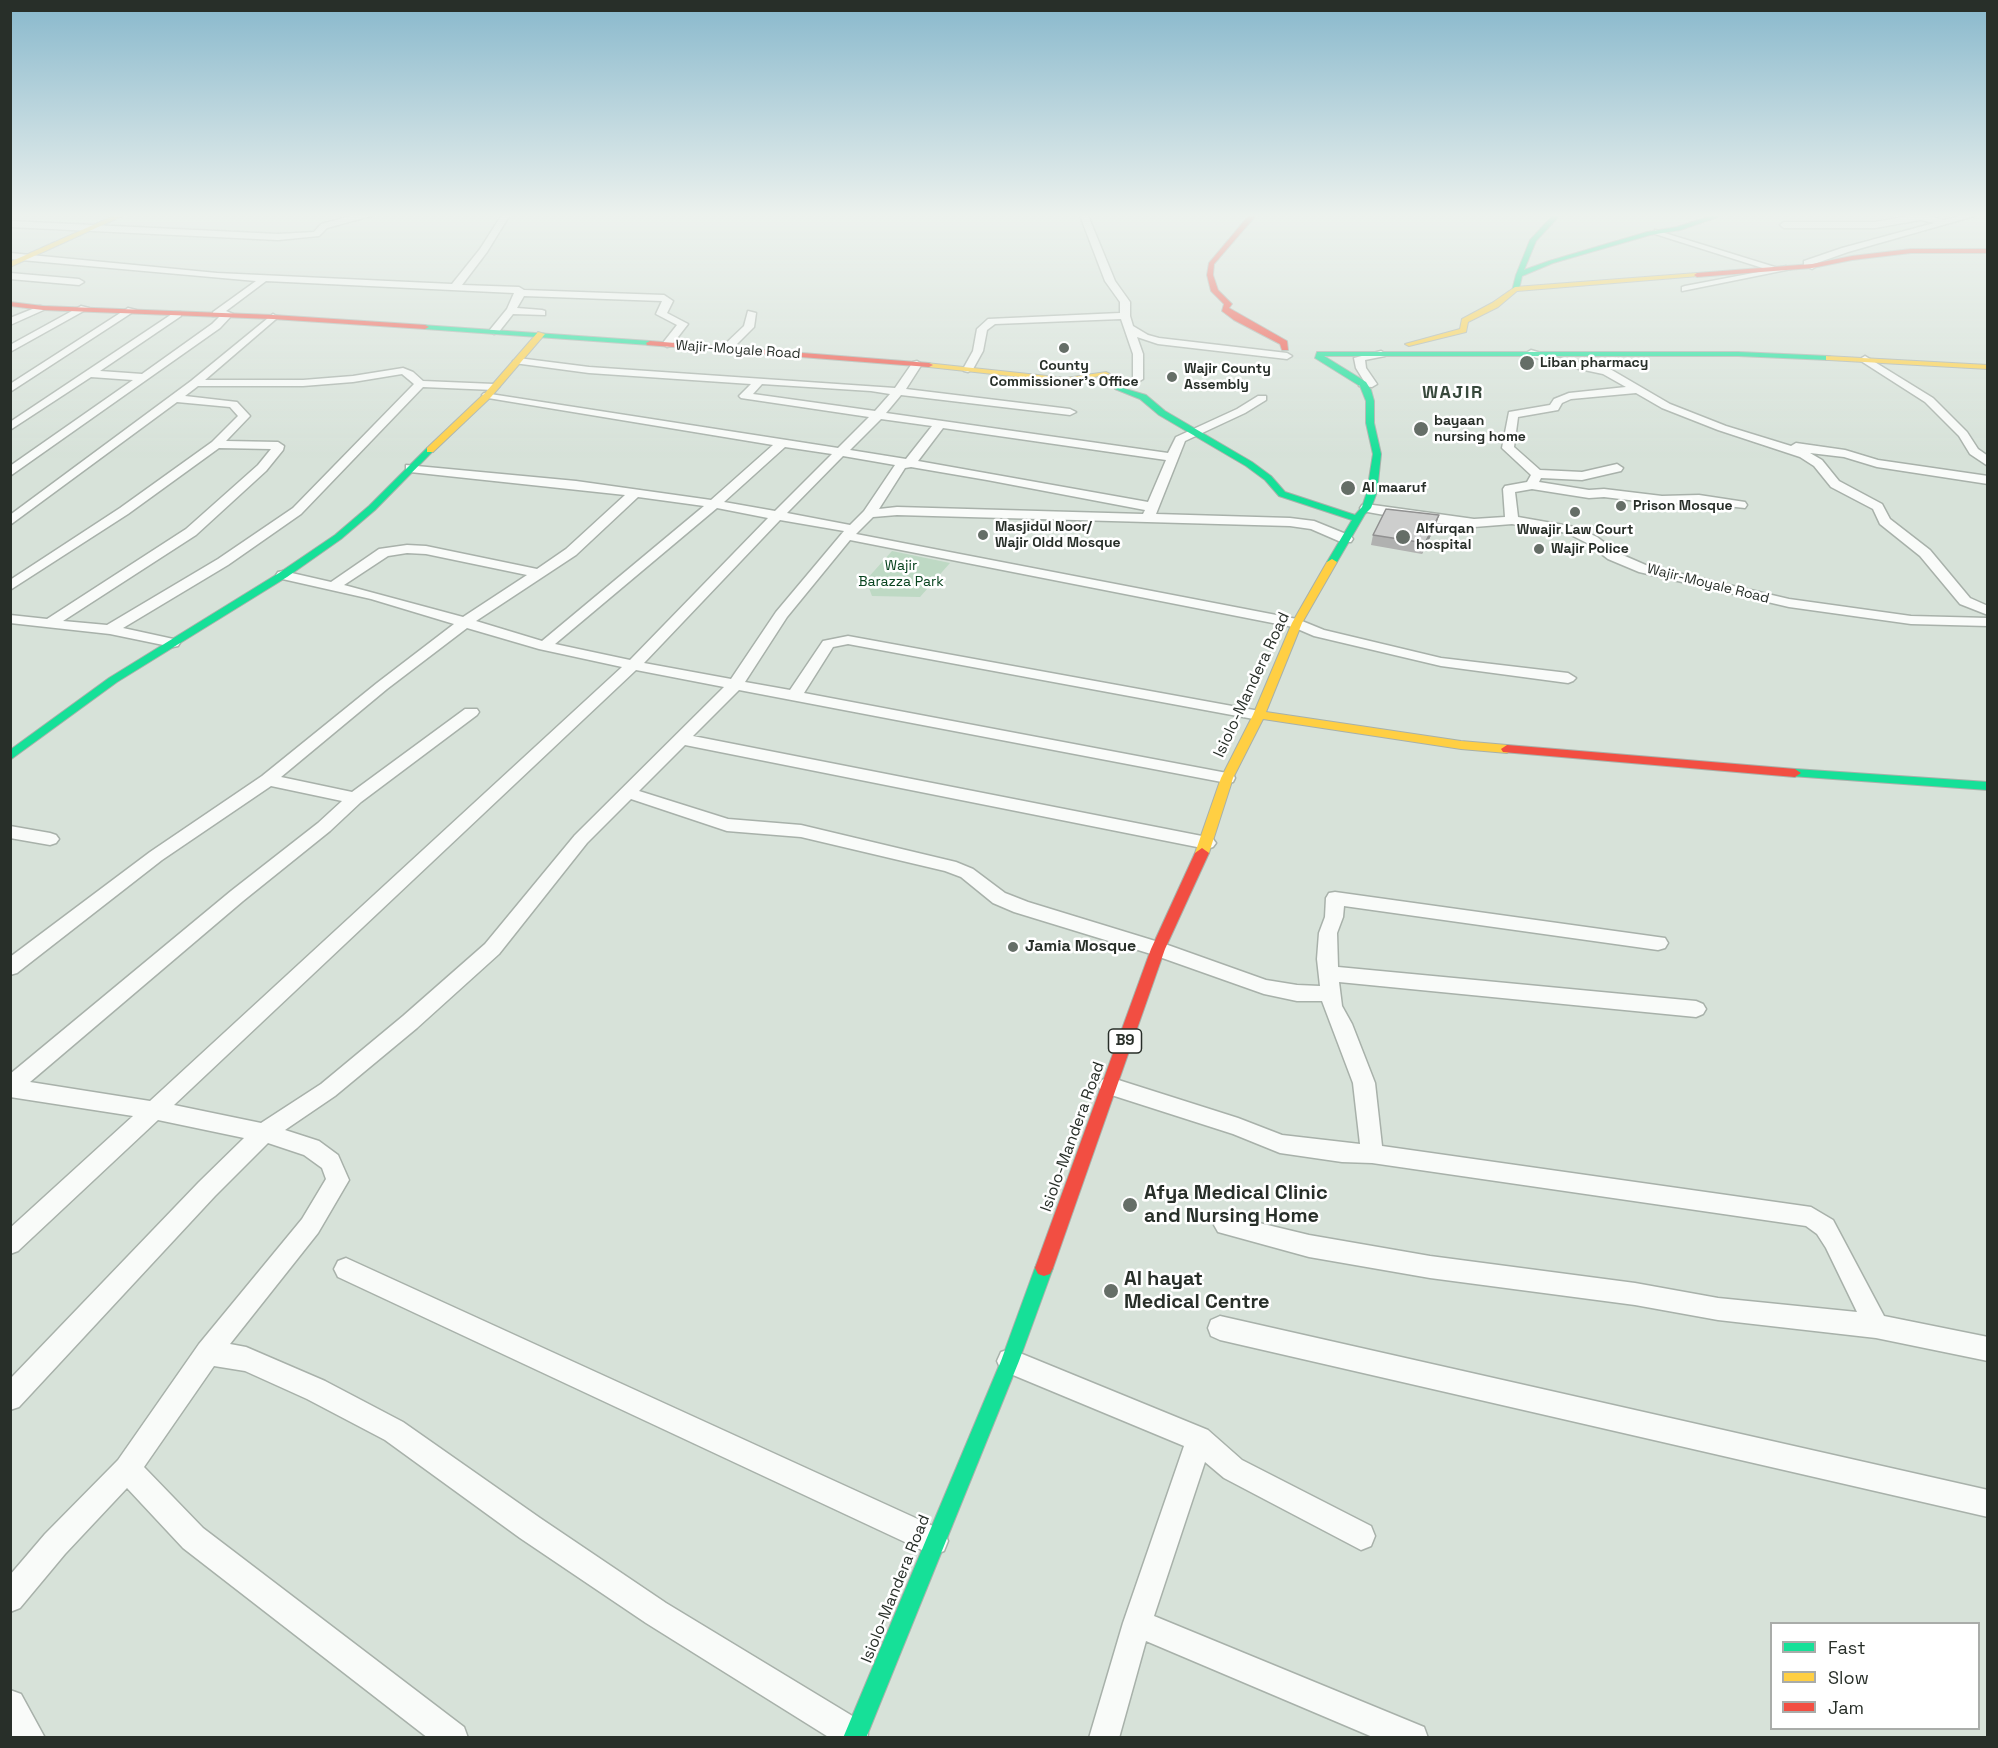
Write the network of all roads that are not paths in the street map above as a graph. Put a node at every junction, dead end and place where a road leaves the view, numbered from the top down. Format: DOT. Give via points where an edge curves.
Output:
graph roads {
  1 [pos="245,295"];
  2 [pos="519,295"];
  3 [pos="565,295"];
  4 [pos="1120,295"];
  5 [pos="1219,295"];
  6 [pos="1505,295"];
  7 [pos="10,304"];
  8 [pos="43,308"];
  9 [pos="84,308"];
  10 [pos="131,310"];
  11 [pos="511,311"];
  12 [pos="542,313"];
  13 [pos="751,313"];
  14 [pos="178,314"];
  15 [pos="222,314"];
  16 [pos="273,316"];
  17 [pos="1125,316"];
  18 [pos="10,322"];
  19 [pos="1130,328"];
  20 [pos="494,331"];
  21 [pos="541,334"];
  22 [pos="667,344"];
  23 [pos="1185,346"];
  24 [pos="727,348"];
  25 [pos="10,349"];
  26 [pos="1302,352"];
  27 [pos="1531,353"];
  28 [pos="1381,354"];
  29 [pos="1865,359"];
  30 [pos="518,361"];
  31 [pos="917,364"];
  32 [pos="1988,367"];
  33 [pos="968,369"];
  34 [pos="89,374"];
  35 [pos="1137,375"];
  36 [pos="146,377"];
  37 [pos="1105,380"];
  38 [pos="760,381"];
  39 [pos="195,383"];
  40 [pos="420,384"];
  41 [pos="1364,384"];
  42 [pos="10,388"];
  43 [pos="1635,390"];
  44 [pos="491,391"];
  45 [pos="899,391"];
  46 [pos="174,398"];
  47 [pos="1262,398"];
  48 [pos="1070,412"];
  49 [pos="877,416"];
  50 [pos="939,425"];
  51 [pos="10,428"];
  52 [pos="1193,431"];
  53 [pos="782,443"];
  54 [pos="216,444"];
  55 [pos="1779,446"];
  56 [pos="840,453"];
  57 [pos="1173,457"];
  58 [pos="1988,463"];
  59 [pos="904,464"];
  60 [pos="410,468"];
  61 [pos="1617,468"];
  62 [pos="10,472"];
  63 [pos="1535,480"];
  64 [pos="1988,480"];
  65 [pos="634,494"];
  66 [pos="714,504"];
  67 [pos="1741,506"];
  68 [pos="1150,512"];
  69 [pos="1362,513"];
  70 [pos="869,514"];
  71 [pos="777,516"];
  72 [pos="1512,520"];
  73 [pos="10,521"];
  74 [pos="850,532"];
  75 [pos="1346,539"];
  76 [pos="537,573"];
  77 [pos="283,575"];
  78 [pos="10,586"];
  79 [pos="332,586"];
  80 [pos="1988,611"];
  81 [pos="10,619"];
  82 [pos="27,620"];
  83 [pos="1988,622"];
  84 [pos="50,623"];
  85 [pos="464,623"];
  86 [pos="1298,623"];
  87 [pos="110,630"];
  88 [pos="10,631"];
  89 [pos="172,643"];
  90 [pos="544,646"];
  91 [pos="633,666"];
  92 [pos="1568,678"];
  93 [pos="734,686"];
  94 [pos="795,695"];
  95 [pos="471,712"];
  96 [pos="1259,715"];
  97 [pos="681,739"];
  98 [pos="10,756"];
  99 [pos="1227,778"];
  100 [pos="268,780"];
  101 [pos="1988,786"];
  102 [pos="626,792"];
  103 [pos="355,798"];
  104 [pos="10,832"];
  105 [pos="50,839"];
  106 [pos="1207,843"];
  107 [pos="1658,943"];
  108 [pos="1158,949"];
  109 [pos="10,968"];
  110 [pos="1330,984"];
  111 [pos="1696,1009"];
  112 [pos="1108,1086"];
  113 [pos="10,1087"];
  114 [pos="153,1110"];
  115 [pos="264,1133"];
  116 [pos="1372,1154"];
  117 [pos="1226,1225"];
  118 [pos="10,1244"];
  119 [pos="346,1269"];
  120 [pos="1876,1326"];
  121 [pos="1220,1328"];
  122 [pos="1988,1349"];
  123 [pos="208,1353"];
  124 [pos="1010,1361"];
  125 [pos="10,1398"];
  126 [pos="1200,1439"];
  127 [pos="127,1469"];
  128 [pos="1988,1504"];
  129 [pos="1361,1536"];
  130 [pos="934,1540"];
  131 [pos="10,1598"];
  132 [pos="1137,1623"];
  133 [pos="10,1705"];
  134 [pos="854,1736"];
  135 [pos="30,1737"];
  136 [pos="453,1737"];
  137 [pos="1104,1737"];
  138 [pos="1413,1737"];
  1 -- 15 [label="street"];
  2 -- 11 [label="street"];
  3 -- 22 [label="street" via="664,298 668,301 660,314 683,324"];
  4 -- 17 [label="street" via="1125,302"];
  5 -- 26 [label="main road" via="1228,304 1225,309 1237,318"];
  6 -- 28 [label="main road" via="1495,305 1465,321 1463,330"];
  7 -- 8 [label="main road, Wajir-Moyale Road"];
  8 -- 9 [label="main road, Wajir-Moyale Road"];
  8 -- 18 [label="street"];
  9 -- 10 [label="main road, Wajir-Moyale Road"];
  9 -- 25 [label="street"];
  10 -- 14 [label="main road, Wajir-Moyale Road"];
  10 -- 42 [label="street"];
  11 -- 12 [label="street"];
  11 -- 20 [label="street"];
  13 -- 24 [label="street" via="749,327"];
  14 -- 15 [label="main road, Wajir-Moyale Road"];
  14 -- 34 [label="street"];
  15 -- 16 [label="main road, Wajir-Moyale Road"];
  15 -- 36 [label="street" via="216,326"];
  16 -- 20 [label="main road, Wajir-Moyale Road"];
  16 -- 39 [label="street"];
  17 -- 19 [label="street"];
  17 -- 33 [label="street" via="992,321 982,329 978,351"];
  19 -- 23 [label="street" via="1144,337"];
  19 -- 35 [label="street"];
  20 -- 21 [label="main road, Wajir-Moyale Road"];
  21 -- 22 [label="main road, Wajir-Moyale Road"];
  21 -- 30 [label="main road"];
  22 -- 24 [label="main road, Wajir-Moyale Road"];
  23 -- 26 [label="street"];
  23 -- 35 [label="street" via="1151,350"];
  24 -- 31 [label="main road, Wajir-Moyale Road"];
  26 -- 28 [label="main road"];
  26 -- 41 [label="main road"];
  27 -- 28 [label="main road"];
  27 -- 29 [label="main road"];
  27 -- 43 [label="street" via="1606,371"];
  28 -- 41 [label="street" via="1359,358 1372,384"];
  29 -- 32 [label="main road"];
  29 -- 58 [label="street" via="1929,400"];
  30 -- 38 [label="street" via="589,370"];
  30 -- 44 [label="main road"];
  31 -- 33 [label="main road, Wajir-Moyale Road"];
  31 -- 45 [label="street"];
  33 -- 37 [label="main road, Wajir-Moyale Road" via="1066,380"];
  34 -- 36 [label="street"];
  34 -- 51 [label="street"];
  35 -- 37 [label="main road" via="1122,373"];
  35 -- 37 [label="main road" via="1119,389"];
  35 -- 52 [label="main road, Wajir-Moyale Road"];
  36 -- 62 [label="street"];
  38 -- 45 [label="street"];
  38 -- 49 [label="street" via="745,396"];
  39 -- 40 [label="street" via="303,383 402,372"];
  39 -- 46 [label="street"];
  40 -- 44 [label="street"];
  40 -- 87 [label="street" via="297,511 223,562"];
  41 -- 69 [label="main road, Isiolo-Mandera Road / B9" via="1377,454 1376,477"];
  43 -- 55 [label="street" via="1704,421"];
  43 -- 63 [label="street" via="1569,396 1554,408 1513,414 1508,448"];
  44 -- 53 [label="street"];
  44 -- 60 [label="main road"];
  45 -- 48 [label="street"];
  45 -- 49 [label="street"];
  46 -- 54 [label="street" via="233,404 242,411 244,416"];
  46 -- 73 [label="street"];
  47 -- 52 [label="street"];
  49 -- 50 [label="street"];
  49 -- 56 [label="street"];
  50 -- 57 [label="street"];
  50 -- 59 [label="street"];
  52 -- 57 [label="street" via="1179,439"];
  52 -- 69 [label="main road, Wajir-Moyale Road" via="1249,464 1282,494"];
  53 -- 56 [label="street"];
  53 -- 66 [label="street"];
  54 -- 78 [label="street"];
  54 -- 84 [label="street" via="278,446 262,468 191,532"];
  55 -- 64 [label="street" via="1815,448 1877,463"];
  55 -- 80 [label="street" via="1818,463 1835,484 1878,507 1886,521 1925,553 1965,601"];
  56 -- 59 [label="street"];
  56 -- 71 [label="street"];
  57 -- 68 [label="street"];
  59 -- 68 [label="street" via="987,477"];
  59 -- 70 [label="street"];
  60 -- 65 [label="street"];
  60 -- 77 [label="main road" via="338,537"];
  61 -- 63 [label="street"];
  63 -- 67 [label="street" via="1589,494 1662,501 1699,499"];
  63 -- 72 [label="street" via="1509,489"];
  65 -- 66 [label="street"];
  65 -- 76 [label="street" via="571,552"];
  66 -- 71 [label="street"];
  66 -- 90 [label="street"];
  68 -- 70 [label="street"];
  68 -- 75 [label="street" via="1314,525"];
  69 -- 72 [label="street, Wajir-Moyale Road" via="1474,523"];
  69 -- 75 [label="main road, Isiolo-Mandera Road / B9"];
  70 -- 74 [label="street"];
  71 -- 74 [label="street"];
  71 -- 91 [label="street"];
  72 -- 83 [label="street, Wajir-Moyale Road" via="1570,531 1644,569 1789,603 1911,620"];
  74 -- 86 [label="street"];
  74 -- 93 [label="street" via="781,615"];
  75 -- 86 [label="main road, Isiolo-Mandera Road / B9"];
  76 -- 79 [label="street" via="407,549 384,552"];
  76 -- 85 [label="street"];
  77 -- 79 [label="street"];
  77 -- 89 [label="main road"];
  79 -- 85 [label="street"];
  81 -- 82 [label="street"];
  82 -- 84 [label="street"];
  82 -- 88 [label="street"];
  84 -- 87 [label="street"];
  85 -- 90 [label="street"];
  85 -- 100 [label="street"];
  86 -- 92 [label="street" via="1319,633 1441,662"];
  86 -- 96 [label="main road, Isiolo-Mandera Road / B9"];
  87 -- 89 [label="street"];
  89 -- 98 [label="main road" via="113,680"];
  90 -- 91 [label="street"];
  91 -- 93 [label="street"];
  91 -- 114 [label="street"];
  93 -- 94 [label="street"];
  93 -- 97 [label="street"];
  94 -- 96 [label="street" via="828,644 848,640"];
  94 -- 99 [label="street"];
  95 -- 103 [label="street"];
  96 -- 99 [label="main road, Isiolo-Mandera Road / B9"];
  96 -- 101 [label="main road" via="1461,745 1721,769"];
  97 -- 102 [label="street"];
  97 -- 106 [label="street"];
  99 -- 106 [label="main road, Isiolo-Mandera Road / B9"];
  100 -- 103 [label="street"];
  100 -- 109 [label="street" via="156,856"];
  102 -- 108 [label="street" via="727,825 801,831 950,866 1012,904"];
  102 -- 115 [label="street" via="581,839 492,948 328,1090"];
  103 -- 113 [label="street"];
  104 -- 105 [label="street"];
  106 -- 108 [label="main road, Isiolo-Mandera Road / B9"];
  107 -- 110 [label="street" via="1335,898 1328,933"];
  108 -- 110 [label="street" via="1264,987 1297,993"];
  108 -- 112 [label="main road, Isiolo-Mandera Road / B9"];
  110 -- 111 [label="street"];
  110 -- 116 [label="street" via="1332,1006 1364,1083"];
  112 -- 116 [label="street" via="1238,1126 1280,1144"];
  112 -- 124 [label="main road, Isiolo-Mandera Road / B9"];
  113 -- 114 [label="street"];
  114 -- 115 [label="street"];
  114 -- 118 [label="street"];
  115 -- 123 [label="street" via="311,1148 330,1162 338,1180 310,1226"];
  115 -- 125 [label="street"];
  116 -- 120 [label="street" via="1811,1217 1825,1227 1834,1241"];
  117 -- 120 [label="street" via="1309,1246 1443,1269 1718,1309"];
  119 -- 130 [label="street"];
  120 -- 122 [label="street"];
  121 -- 128 [label="street"];
  123 -- 127 [label="street"];
  123 -- 134 [label="street" via="246,1359 394,1431 656,1613"];
  124 -- 126 [label="street"];
  124 -- 130 [label="main road, Isiolo-Mandera Road / B9"];
  126 -- 129 [label="street" via="1233,1469"];
  126 -- 132 [label="street"];
  127 -- 131 [label="street"];
  127 -- 136 [label="street" via="193,1538"];
  130 -- 134 [label="main road, Isiolo-Mandera Road / B9"];
  132 -- 137 [label="street"];
  132 -- 138 [label="street"];
  133 -- 135 [label="street"];
}
